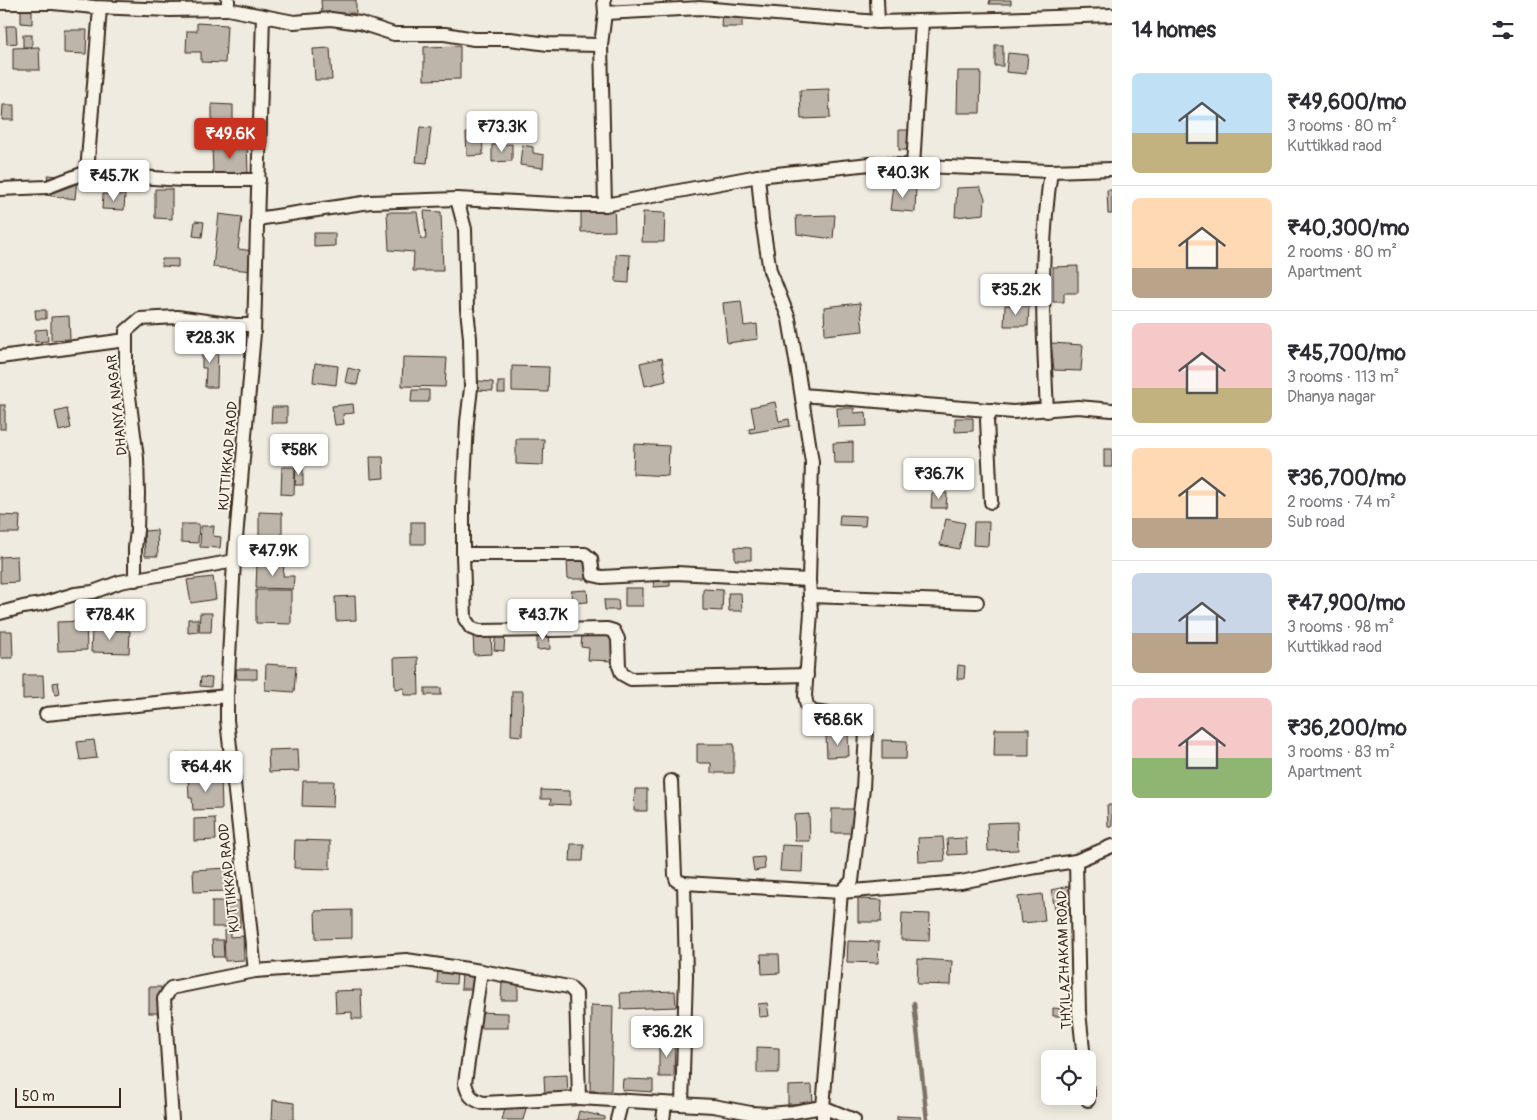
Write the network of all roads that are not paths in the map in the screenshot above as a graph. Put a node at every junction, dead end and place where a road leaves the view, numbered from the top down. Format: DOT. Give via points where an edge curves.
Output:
graph roads {
  1 [pos="877,0"];
  2 [pos="0,3"];
  3 [pos="228,4"];
  4 [pos="605,6"];
  5 [pos="100,8"];
  6 [pos="1112,15"];
  7 [pos="263,16"];
  8 [pos="878,22"];
  9 [pos="922,22"];
  10 [pos="601,45"];
  11 [pos="913,166"];
  12 [pos="1112,169"];
  13 [pos="1051,171"];
  14 [pos="87,172"];
  15 [pos="758,176"];
  16 [pos="259,180"];
  17 [pos="0,189"];
  18 [pos="457,199"];
  19 [pos="605,205"];
  20 [pos="257,219"];
  21 [pos="254,325"];
  22 [pos="126,340"];
  23 [pos="0,357"];
  24 [pos="802,395"];
  25 [pos="992,410"];
  26 [pos="1047,410"];
  27 [pos="1112,410"];
  28 [pos="991,502"];
  29 [pos="463,554"];
  30 [pos="234,561"];
  31 [pos="135,580"];
  32 [pos="809,580"];
  33 [pos="810,596"];
  34 [pos="977,602"];
  35 [pos="0,613"];
  36 [pos="807,674"];
  37 [pos="227,696"];
  38 [pos="46,714"];
  39 [pos="671,781"];
  40 [pos="1112,846"];
  41 [pos="1076,861"];
  42 [pos="684,883"];
  43 [pos="841,892"];
  44 [pos="255,971"];
  45 [pos="481,971"];
  46 [pos="1083,1050"];
  47 [pos="578,1098"];
  48 [pos="622,1100"];
  49 [pos="665,1104"];
  50 [pos="682,1104"];
  51 [pos="823,1107"];
  52 [pos="172,1120"];
  53 [pos="617,1120"];
  54 [pos="663,1120"];
  55 [pos="823,1120"];
  56 [pos="854,1120"];
  1 -- 8 [label="street"];
  2 -- 5 [label="street" via="53,3"];
  3 -- 5 [label="street" via="170,10"];
  3 -- 7 [label="street"];
  4 -- 8 [label="street" via="700,8"];
  4 -- 10 [label="street"];
  5 -- 14 [label="street"];
  6 -- 9 [label="street"];
  7 -- 10 [label="street" via="294,22 330,19 360,23 394,34 445,34 474,39"];
  7 -- 16 [label="street, KUTTIKKAD RAOD"];
  8 -- 9 [label="street"];
  9 -- 11 [label="street"];
  10 -- 19 [label="street"];
  11 -- 13 [label="street"];
  11 -- 15 [label="street" via="870,164"];
  12 -- 13 [label="street"];
  13 -- 26 [label="street" via="1044,245"];
  14 -- 16 [label="street" via="182,180"];
  14 -- 17 [label="street" via="47,187"];
  15 -- 19 [label="street"];
  15 -- 24 [label="street" via="770,271 789,319"];
  16 -- 20 [label="street, KUTTIKKAD RAOD"];
  18 -- 19 [label="street"];
  18 -- 20 [label="street" via="370,202"];
  18 -- 29 [label="street" via="465,229 471,388"];
  20 -- 21 [label="street, KUTTIKKAD RAOD"];
  21 -- 22 [label="street, DHANYA NAGAR" via="176,317 140,319 126,331"];
  21 -- 30 [label="street, KUTTIKKAD RAOD"];
  22 -- 23 [label="street"];
  22 -- 31 [label="street, DHANYA NAGAR" via="126,373 137,458"];
  24 -- 25 [label="street"];
  24 -- 32 [label="street" via="812,462"];
  25 -- 26 [label="street"];
  25 -- 28 [label="street" via="987,420"];
  26 -- 27 [label="street"];
  29 -- 32 [label="street" via="585,554 591,559 593,575 602,577 676,573"];
  29 -- 36 [label="street" via="465,619 471,628 479,631 614,631 618,639 619,666 622,674 631,679"];
  30 -- 31 [label="street"];
  30 -- 37 [label="street, KUTTIKKAD RAOD"];
  31 -- 35 [label="street"];
  32 -- 33 [label="street"];
  33 -- 34 [label="street"];
  33 -- 36 [label="street"];
  36 -- 43 [label="street" via="805,696 807,706 813,712 858,718 866,732 852,881"];
  37 -- 38 [label="street"];
  37 -- 44 [label="street, KUTTIKKAD RAOD"];
  39 -- 42 [label="street" via="675,874 677,881"];
  40 -- 41 [label="street"];
  41 -- 43 [label="street" via="961,882"];
  41 -- 46 [label="street, THYILAZHAKAM ROAD" via="1079,1012"];
  42 -- 43 [label="street"];
  42 -- 50 [label="street" via="686,976"];
  43 -- 51 [label="street"];
  44 -- 45 [label="street" via="406,960"];
  44 -- 52 [label="street" via="171,988 164,999"];
  45 -- 47 [label="street" via="569,987 576,994"];
  45 -- 47 [label="street" via="465,1084 467,1094 483,1103"];
  47 -- 48 [label="street"];
  48 -- 49 [label="street"];
  48 -- 53 [label="street"];
  49 -- 50 [label="street"];
  49 -- 54 [label="street"];
  50 -- 51 [label="street" via="769,1114"];
  51 -- 55 [label="street"];
  51 -- 56 [label="street"];
}
